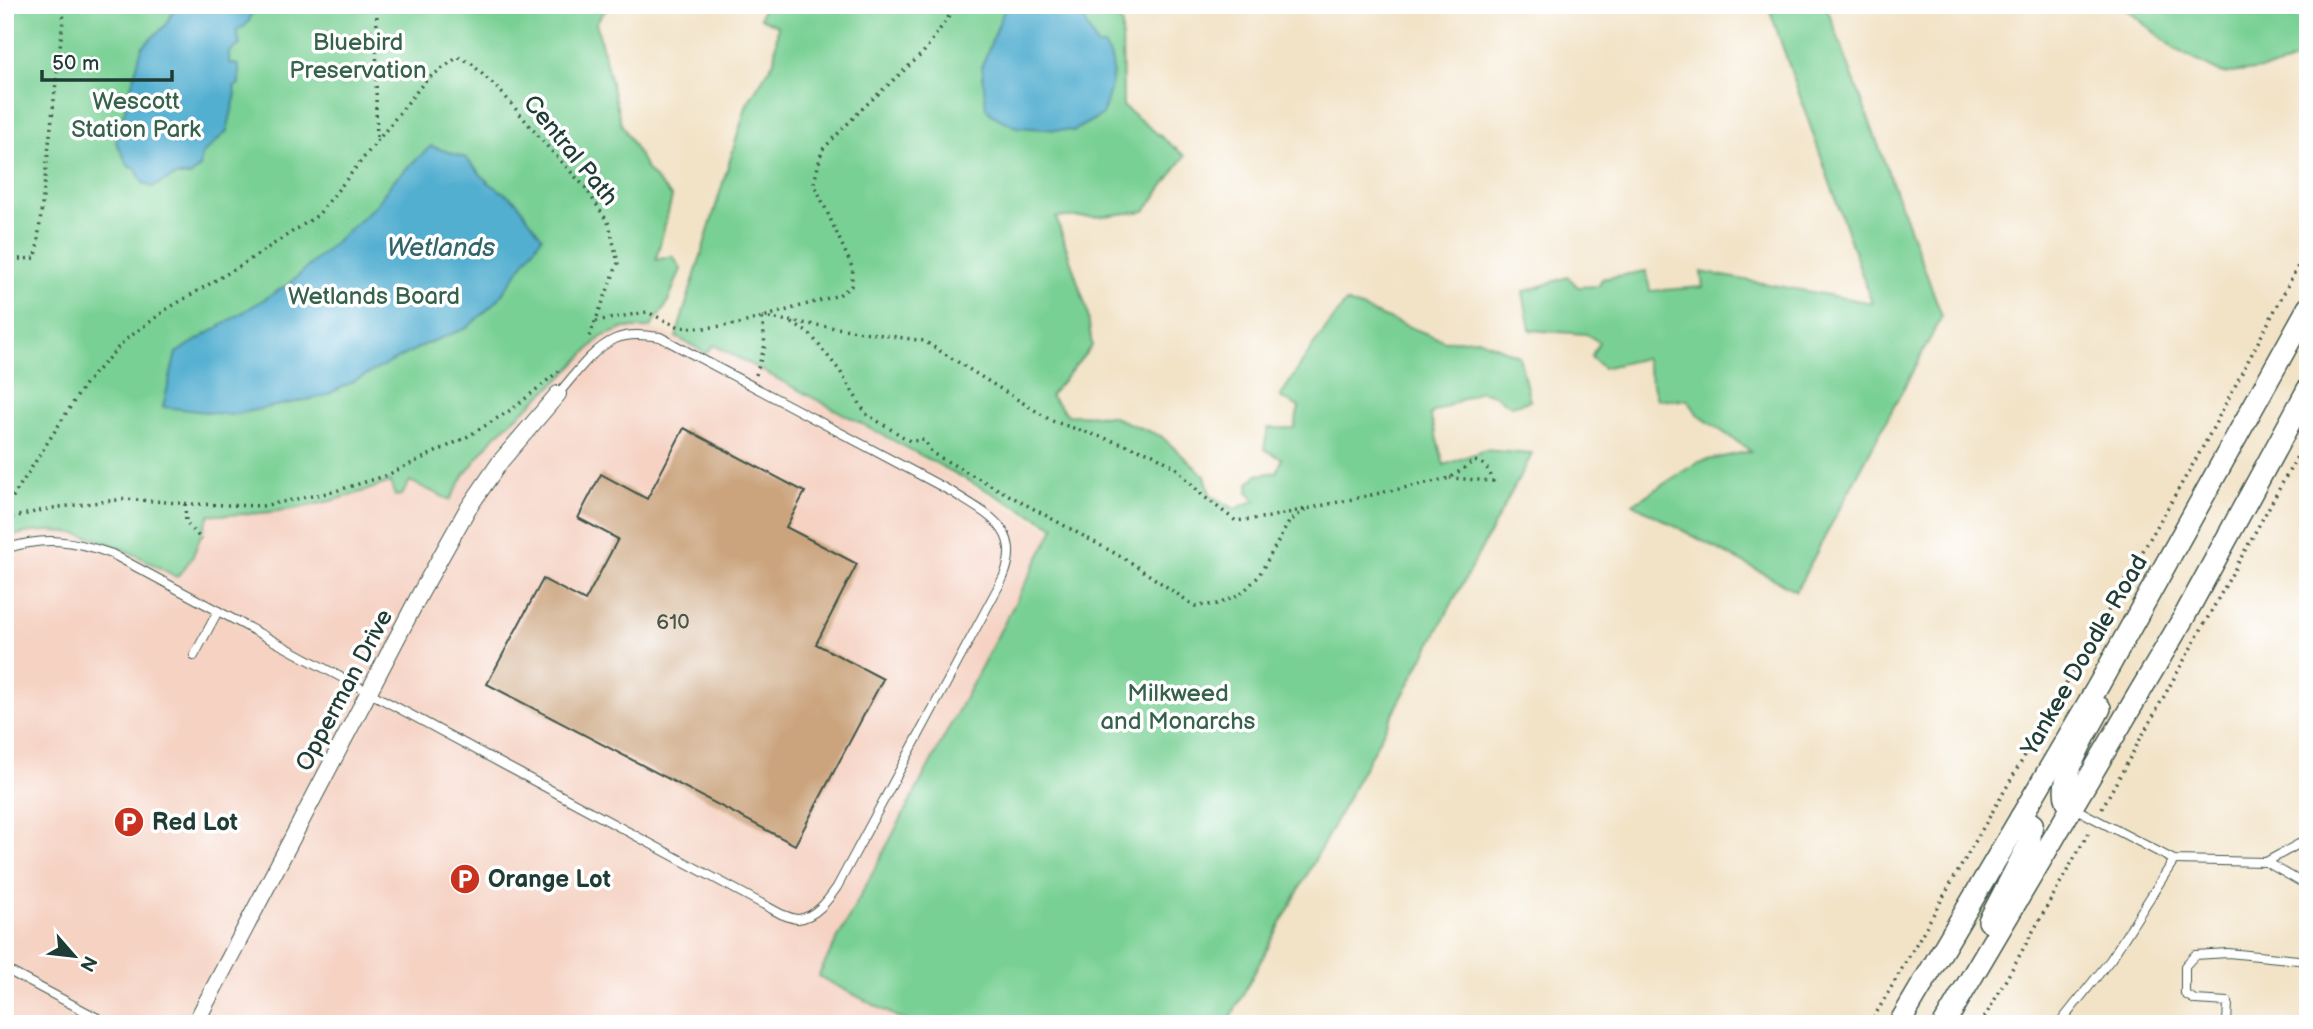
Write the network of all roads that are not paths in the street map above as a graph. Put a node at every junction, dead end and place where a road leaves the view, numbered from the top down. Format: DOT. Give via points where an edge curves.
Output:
graph roads {
  1 [pos="2308,308"];
  2 [pos="2308,389"];
  3 [pos="558,394"];
  4 [pos="2198,508"];
  5 [pos="5,549"];
  6 [pos="218,611"];
  7 [pos="194,656"];
  8 [pos="369,692"];
  9 [pos="2072,807"];
  10 [pos="2021,817"];
  11 [pos="2308,839"];
  12 [pos="2174,860"];
  13 [pos="2266,862"];
  14 [pos="2308,886"];
  15 [pos="2308,961"];
  16 [pos="5,968"];
  17 [pos="5,1017"];
  18 [pos="18,1024"];
  19 [pos="109,1024"];
  20 [pos="195,1024"];
  21 [pos="1899,1024"];
  22 [pos="1931,1024"];
  23 [pos="1944,1024"];
  24 [pos="2059,1024"];
  25 [pos="2227,1024"];
  1 -- 4 [label="main road, Yankee Doodle Road"];
  2 -- 9 [label="main road" via="2184,618"];
  3 -- 8 [label="street, Opperman Drive" via="500,462 467,510"];
  3 -- 8 [label="lane" via="615,339 639,334 660,337 952,492 1006,533 1011,548 1003,578 837,887 824,905 809,915 797,919 781,914"];
  4 -- 9 [label="main road" via="2205,520 2070,766 2064,793"];
  4 -- 10 [label="main road, Yankee Doodle Road"];
  5 -- 6 [label="lane" via="54,540 85,544"];
  6 -- 7 [label="lane"];
  6 -- 8 [label="lane"];
  8 -- 20 [label="street, Opperman Drive"];
  9 -- 12 [label="lane"];
  9 -- 23 [label="main road"];
  10 -- 21 [label="main road, Yankee Doodle Road"];
  10 -- 22 [label="main road" via="2032,824 2029,844"];
  11 -- 13 [label="lane"];
  12 -- 13 [label="lane"];
  12 -- 24 [label="lane" via="2111,959"];
  13 -- 14 [label="lane"];
  15 -- 25 [label="lane" via="2228,953 2195,955 2185,966 2185,994 2195,1000 2228,1002"];
  16 -- 19 [label="lane"];
  17 -- 18 [label="lane"];
}
